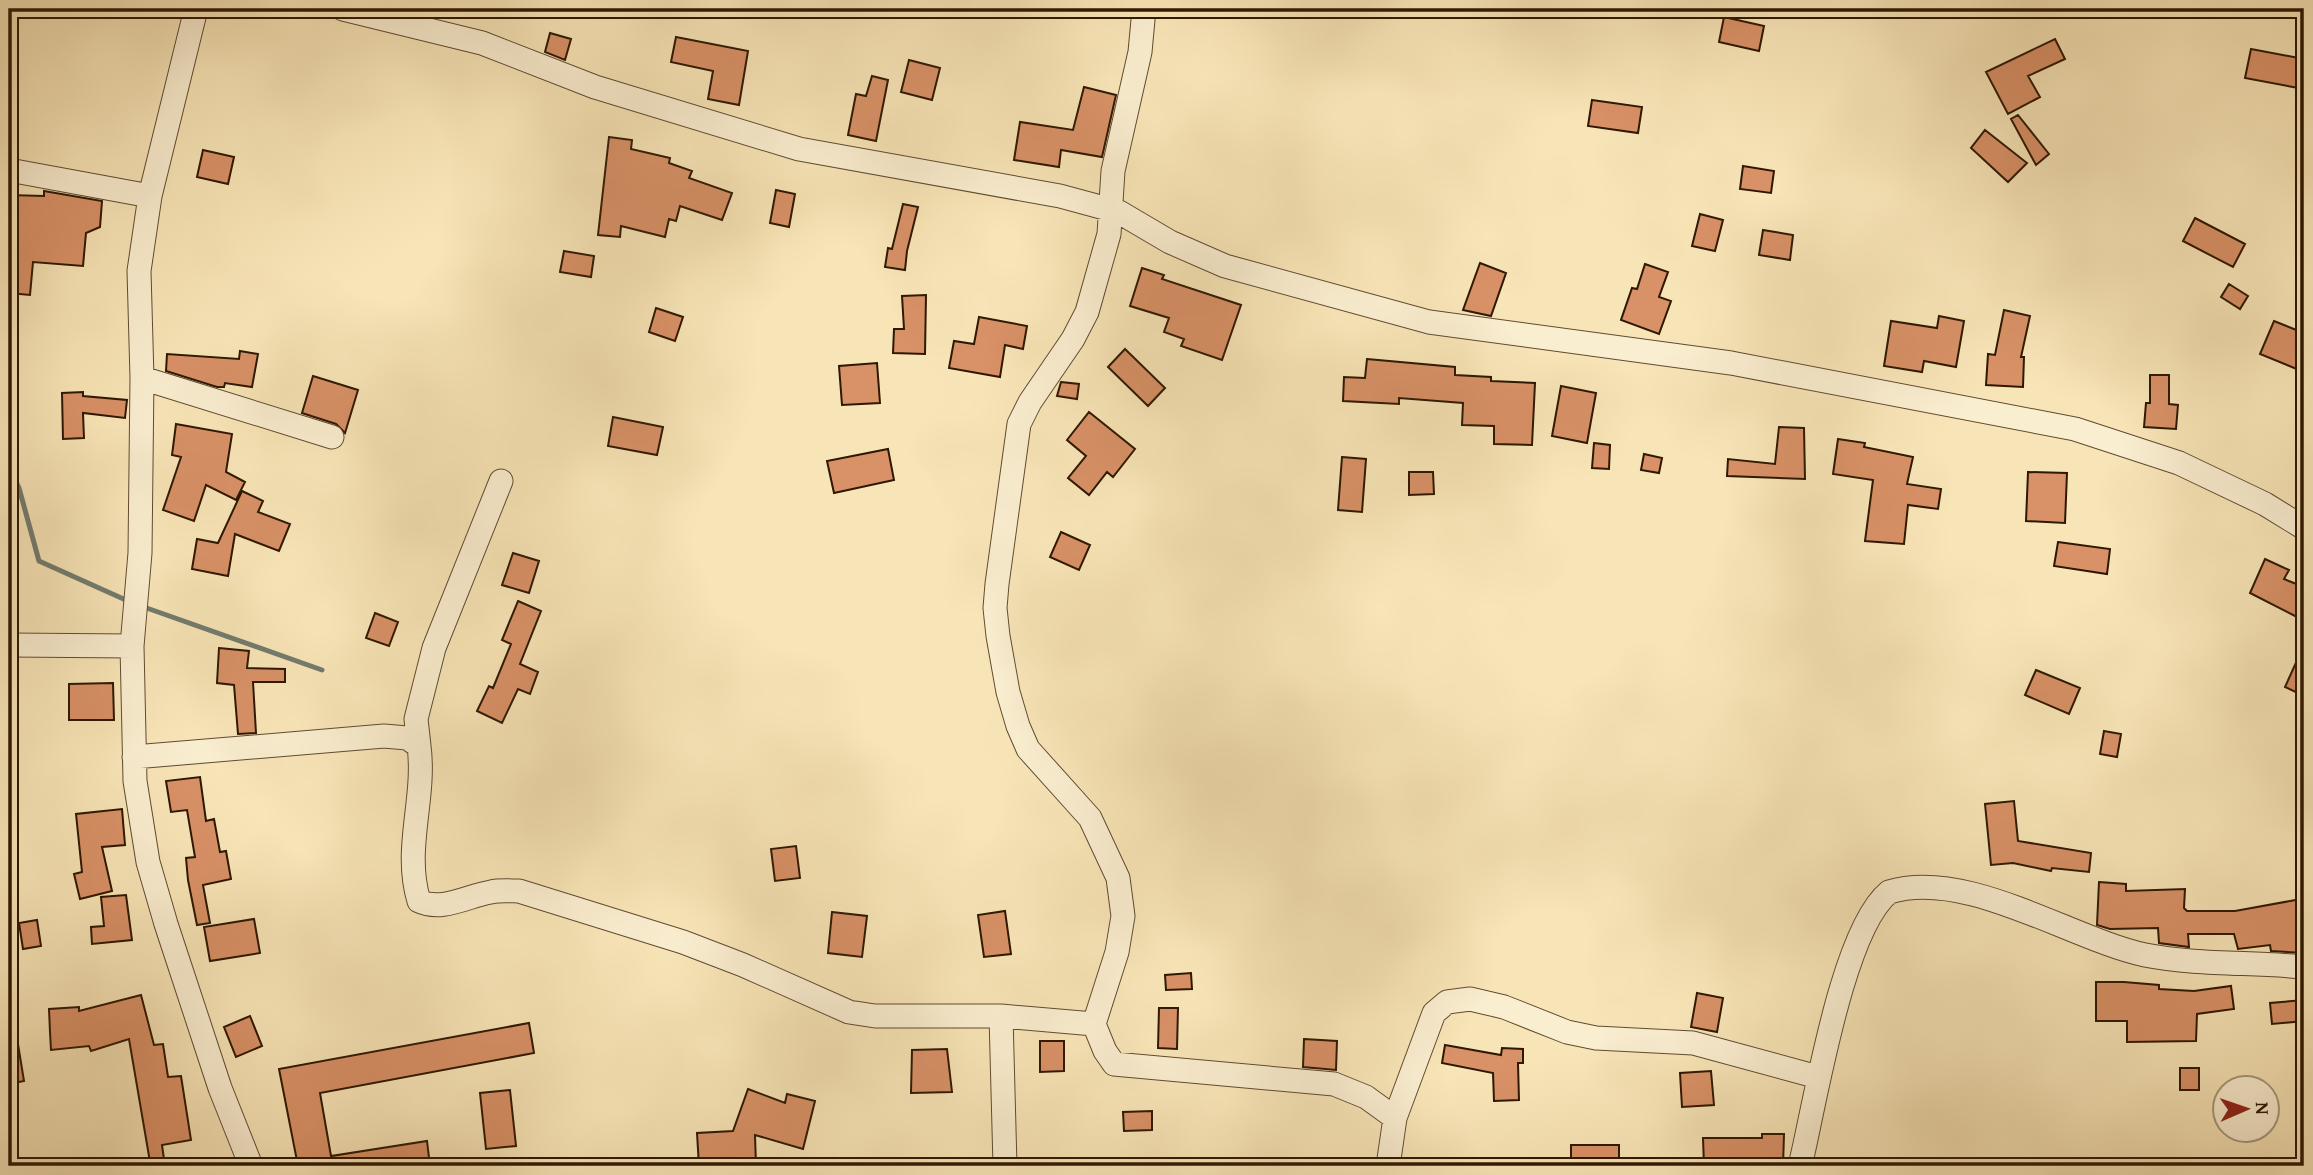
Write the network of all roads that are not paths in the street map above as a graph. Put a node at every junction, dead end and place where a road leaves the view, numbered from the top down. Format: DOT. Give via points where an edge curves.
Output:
graph roads {
  1 [pos="196,9"];
  2 [pos="342,9"];
  3 [pos="1144,9"];
  4 [pos="9,170"];
  5 [pos="150,196"];
  6 [pos="1109,209"];
  7 [pos="142,378"];
  8 [pos="332,437"];
  9 [pos="501,481"];
  10 [pos="2304,528"];
  11 [pos="134,636"];
  12 [pos="9,645"];
  13 [pos="419,746"];
  14 [pos="134,757"];
  15 [pos="2304,967"];
  16 [pos="1000,1016"];
  17 [pos="1094,1024"];
  18 [pos="1818,1077"];
  19 [pos="1395,1118"];
  20 [pos="251,1166"];
  21 [pos="1005,1166"];
  22 [pos="1388,1166"];
  23 [pos="1800,1166"];
  1 -- 5 [label="street"];
  2 -- 6 [label="street" via="482,43 595,87 799,149"];
  3 -- 6 [label="street"];
  4 -- 5 [label="street"];
  5 -- 7 [label="street" via="139,271"];
  6 -- 10 [label="street" via="1225,266 1429,322 1731,363 2075,429 2179,463"];
  6 -- 17 [label="street" via="1109,234 1087,312 1019,424 995,608 1017,726 1028,749 1090,818 1118,878 1124,916"];
  7 -- 8 [label="street"];
  7 -- 11 [label="street"];
  9 -- 13 [label="street" via="434,648 416,719"];
  11 -- 12 [label="street"];
  11 -- 14 [label="street"];
  13 -- 14 [label="street" via="407,738 384,736"];
  13 -- 16 [label="street" via="422,769 411,851 419,901 428,906 493,891 519,891 683,942 849,1012"];
  14 -- 20 [label="street" via="139,821 151,874 220,1088"];
  15 -- 18 [label="street" via="2144,955 1990,899 1900,889 1881,899 1864,928"];
  16 -- 17 [label="street"];
  16 -- 21 [label="street"];
  17 -- 19 [label="street" via="1114,1064 1334,1084 1373,1101"];
  18 -- 19 [label="street" via="1693,1043 1567,1032 1470,999 1447,1002 1434,1013"];
  18 -- 23 [label="street"];
  19 -- 22 [label="street"];
}
